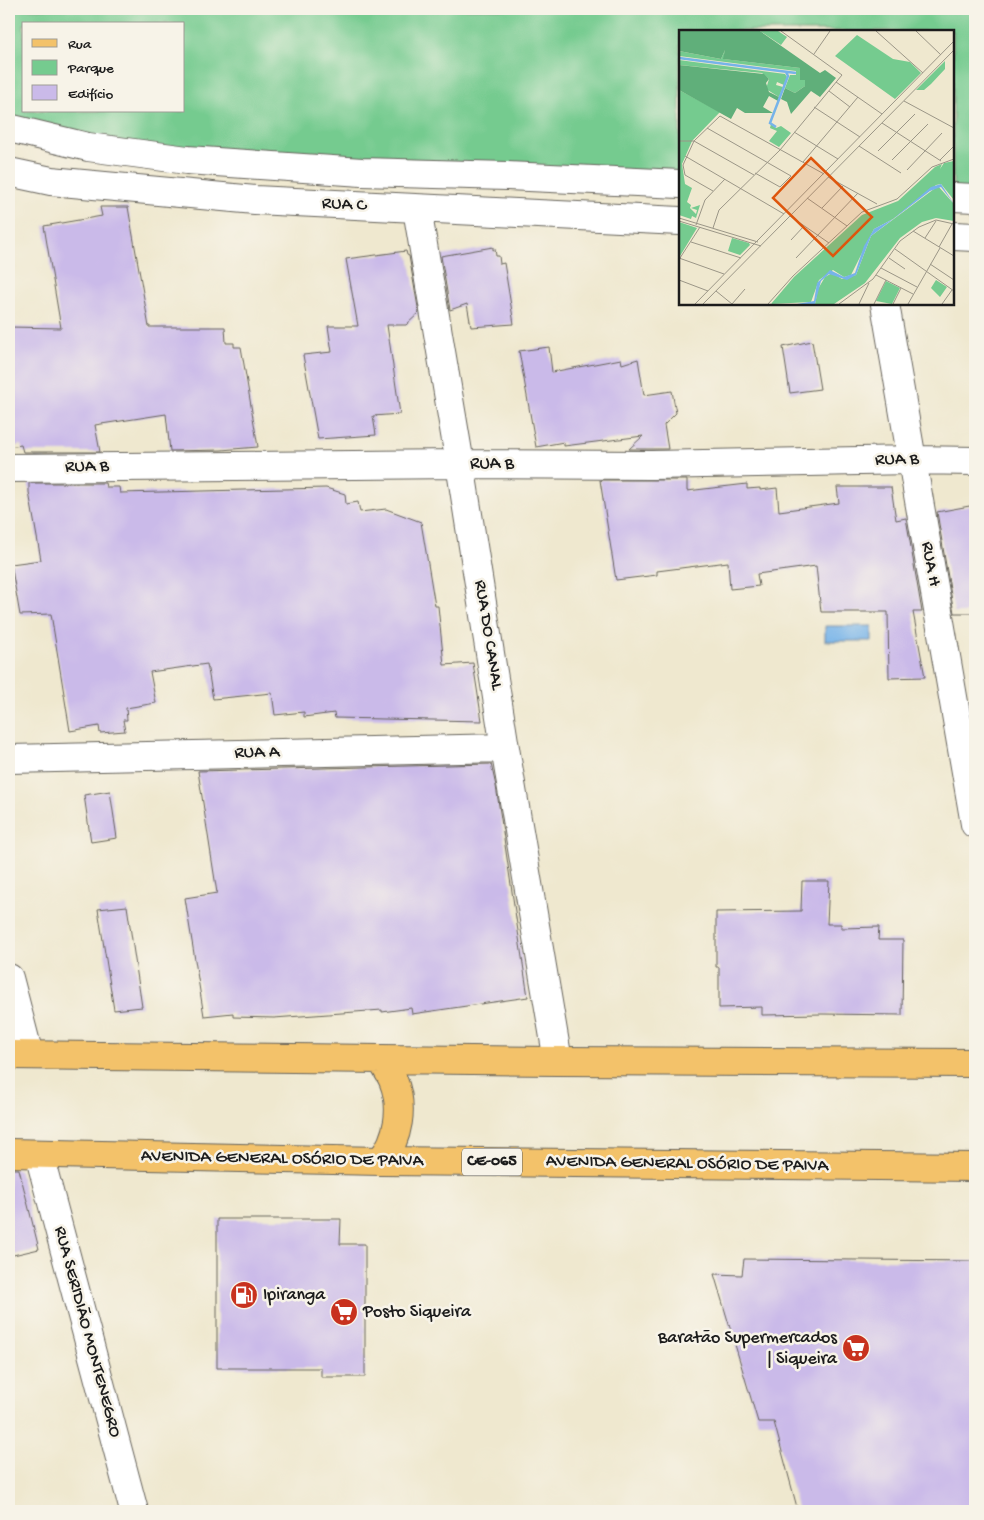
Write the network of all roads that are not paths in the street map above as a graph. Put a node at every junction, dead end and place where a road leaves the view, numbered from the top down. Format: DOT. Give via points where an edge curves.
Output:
graph roads {
  1 [pos="9,128"];
  2 [pos="9,172"];
  3 [pos="51,182"];
  4 [pos="679,184"];
  5 [pos="9,189"];
  6 [pos="954,197"];
  7 [pos="975,198"];
  8 [pos="417,209"];
  9 [pos="679,221"];
  10 [pos="954,236"];
  11 [pos="975,237"];
  12 [pos="885,305"];
  13 [pos="912,460"];
  14 [pos="975,461"];
  15 [pos="460,464"];
  16 [pos="9,468"];
  17 [pos="505,748"];
  18 [pos="9,759"];
  19 [pos="970,762"];
  20 [pos="975,824"];
  21 [pos="9,978"];
  22 [pos="19,1055"];
  23 [pos="381,1059"];
  24 [pos="558,1062"];
  25 [pos="975,1063"];
  26 [pos="9,1153"];
  27 [pos="39,1154"];
  28 [pos="380,1161"];
  29 [pos="975,1168"];
  30 [pos="134,1511"];
  1 -- 4 [label="street" via="88,147 188,160 362,172"];
  2 -- 3 [label="street, RUA C"];
  3 -- 5 [label="street"];
  3 -- 8 [label="street, RUA C" via="255,200"];
  6 -- 7 [label="street"];
  8 -- 9 [label="street, RUA C"];
  8 -- 15 [label="street, RUA DO CANAL"];
  10 -- 11 [label="street"];
  12 -- 13 [label="street, RUA H"];
  13 -- 14 [label="street, RUA B"];
  13 -- 15 [label="street, RUA B" via="652,465"];
  13 -- 19 [label="street, RUA H"];
  15 -- 16 [label="street, RUA B"];
  15 -- 17 [label="street, RUA DO CANAL"];
  17 -- 18 [label="street, RUA A"];
  17 -- 24 [label="street, RUA DO CANAL"];
  19 -- 20 [label="street, RUA H"];
  21 -- 22 [label="street"];
  22 -- 23 [label="main road"];
  23 -- 24 [label="main road"];
  23 -- 28 [label="main road" via="393,1079 399,1120 388,1151"];
  24 -- 25 [label="main road"];
  26 -- 27 [label="main road, AVENIDA GENERAL OSÓRIO DE PAIVA / CE-065"];
  27 -- 28 [label="main road, AVENIDA GENERAL OSÓRIO DE PAIVA / CE-065"];
  27 -- 30 [label="street, RUA SERIDIÃO MONTENEGRO"];
  28 -- 29 [label="main road, AVENIDA GENERAL OSÓRIO DE PAIVA / CE-065"];
}
